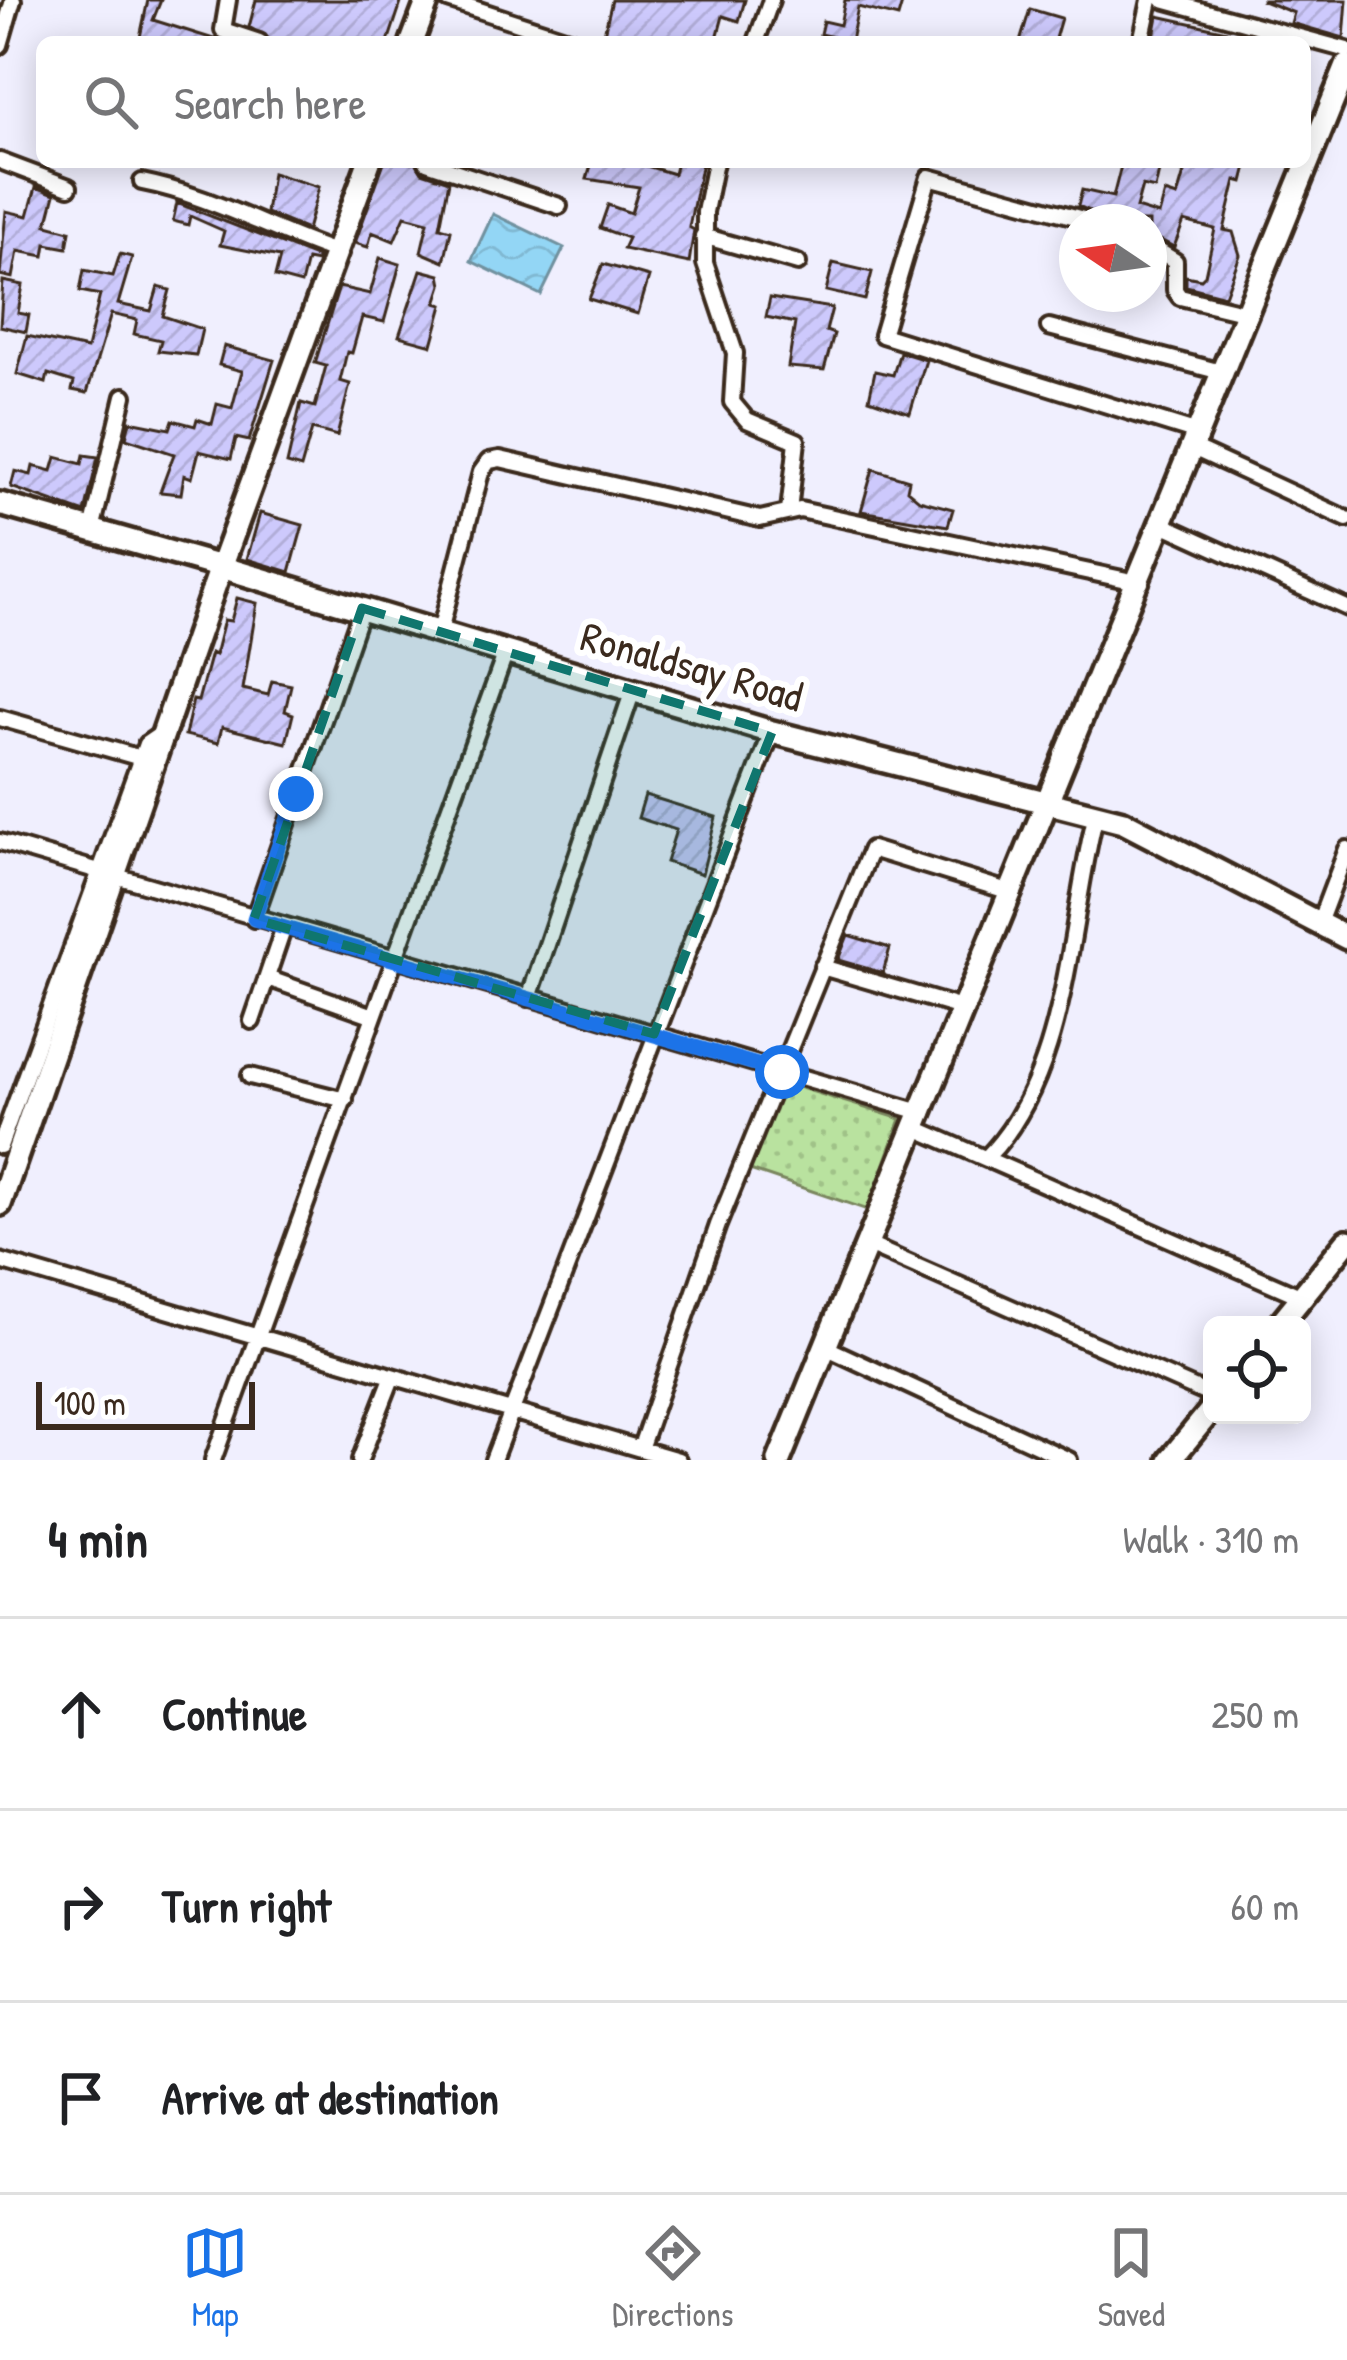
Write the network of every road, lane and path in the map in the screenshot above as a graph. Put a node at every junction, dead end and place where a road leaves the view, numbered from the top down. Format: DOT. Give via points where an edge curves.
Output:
graph roads {
  1 [pos="13,0"];
  2 [pos="228,0"];
  3 [pos="428,0"];
  4 [pos="448,0"];
  5 [pos="771,0"];
  6 [pos="1150,0"];
  7 [pos="1162,0"];
  8 [pos="241,36"];
  9 [pos="419,36"];
  10 [pos="559,36"];
  11 [pos="758,36"];
  12 [pos="1142,36"];
  13 [pos="1295,36"];
  14 [pos="1311,40"];
  15 [pos="0,45"];
  16 [pos="1347,50"];
  17 [pos="1347,66"];
  18 [pos="1311,155"];
  19 [pos="0,161"];
  20 [pos="367,168"];
  21 [pos="446,168"];
  22 [pos="714,168"];
  23 [pos="1306,168"];
  24 [pos="142,182"];
  25 [pos="69,187"];
  26 [pos="559,206"];
  27 [pos="1059,212"];
  28 [pos="703,236"];
  29 [pos="335,252"];
  30 [pos="1167,256"];
  31 [pos="798,263"];
  32 [pos="1247,313"];
  33 [pos="1049,327"];
  34 [pos="1225,373"];
  35 [pos="124,397"];
  36 [pos="1198,441"];
  37 [pos="0,504"];
  38 [pos="789,511"];
  39 [pos="1347,520"];
  40 [pos="1164,525"];
  41 [pos="92,530"];
  42 [pos="220,567"];
  43 [pos="1141,583"];
  44 [pos="362,608"];
  45 [pos="1347,608"];
  46 [pos="440,631"];
  47 [pos="506,652"];
  48 [pos="633,690"];
  49 [pos="0,718"];
  50 [pos="772,732"];
  51 [pos="147,760"];
  52 [pos="1050,802"];
  53 [pos="1096,814"];
  54 [pos="0,842"];
  55 [pos="1347,849"];
  56 [pos="106,874"];
  57 [pos="1015,893"];
  58 [pos="254,919"];
  59 [pos="1319,923"];
  60 [pos="284,927"];
  61 [pos="1347,938"];
  62 [pos="394,958"];
  63 [pos="822,967"];
  64 [pos="267,978"];
  65 [pos="530,998"];
  66 [pos="965,1009"];
  67 [pos="374,1016"];
  68 [pos="252,1021"];
  69 [pos="654,1034"];
  70 [pos="782,1072"];
  71 [pos="250,1076"];
  72 [pos="345,1100"];
  73 [pos="921,1121"];
  74 [pos="0,1146"];
  75 [pos="986,1158"];
  76 [pos="0,1204"];
  77 [pos="1347,1241"];
  78 [pos="866,1244"];
  79 [pos="0,1261"];
  80 [pos="1294,1293"];
  81 [pos="1283,1316"];
  82 [pos="260,1336"];
  83 [pos="825,1347"];
  84 [pos="392,1378"];
  85 [pos="1203,1395"];
  86 [pos="1203,1408"];
  87 [pos="512,1413"];
  88 [pos="635,1452"];
  89 [pos="366,1459"];
  90 [pos="212,1460"];
  91 [pos="493,1460"];
  92 [pos="678,1460"];
  93 [pos="779,1460"];
  94 [pos="1069,1460"];
  95 [pos="1170,1460"];
  1 -- 15 [label="street"];
  2 -- 8 [label="street" via="223,30"];
  3 -- 9 [label="street"];
  4 -- 10 [label="street"];
  5 -- 11 [label="street"];
  6 -- 12 [label="street"];
  7 -- 13 [label="street"];
  14 -- 16 [label="street"];
  17 -- 18 [label="street"];
  19 -- 25 [label="street"];
  20 -- 29 [label="street"];
  21 -- 26 [label="street"];
  22 -- 28 [label="street"];
  23 -- 32 [label="street"];
  24 -- 29 [label="street" via="194,193"];
  27 -- 36 [label="street" via="929,177 882,335"];
  28 -- 31 [label="street"];
  28 -- 38 [label="street" via="710,285 735,353 732,403 747,420 799,446"];
  29 -- 42 [label="street"];
  30 -- 32 [label="street" via="1175,261 1180,297"];
  32 -- 34 [label="street"];
  33 -- 34 [label="street"];
  34 -- 36 [label="street"];
  35 -- 41 [label="street"];
  36 -- 39 [label="street"];
  36 -- 40 [label="street"];
  37 -- 41 [label="street, Ronaldsay Road"];
  38 -- 43 [label="street"];
  38 -- 46 [label="street" via="760,519 493,459 481,472"];
  40 -- 43 [label="street"];
  40 -- 45 [label="street"];
  41 -- 42 [label="street, Ronaldsay Road"];
  42 -- 44 [label="street, Ronaldsay Road"];
  42 -- 51 [label="street"];
  43 -- 52 [label="street"];
  44 -- 46 [label="street, Ronaldsay Road"];
  44 -- 58 [label="street"];
  46 -- 47 [label="street, Ronaldsay Road"];
  47 -- 48 [label="street, Ronaldsay Road"];
  47 -- 62 [label="street"];
  48 -- 50 [label="street, Ronaldsay Road"];
  48 -- 65 [label="street"];
  49 -- 51 [label="street"];
  50 -- 52 [label="street, Ronaldsay Road"];
  50 -- 69 [label="street"];
  51 -- 56 [label="street"];
  52 -- 53 [label="street, Ronaldsay Road"];
  52 -- 57 [label="street"];
  53 -- 59 [label="street, Ronaldsay Road"];
  53 -- 75 [label="street" via="1046,1057 1013,1127"];
  54 -- 56 [label="street"];
  55 -- 59 [label="street"];
  56 -- 58 [label="street"];
  56 -- 74 [label="street"];
  56 -- 76 [label="street"];
  57 -- 63 [label="street" via="871,849"];
  57 -- 66 [label="street"];
  58 -- 60 [label="street"];
  59 -- 61 [label="street, Ronaldsay Road"];
  60 -- 62 [label="street"];
  60 -- 64 [label="street"];
  62 -- 65 [label="street"];
  62 -- 67 [label="street"];
  63 -- 66 [label="street"];
  63 -- 70 [label="street"];
  64 -- 67 [label="street"];
  64 -- 68 [label="street"];
  65 -- 69 [label="street"];
  66 -- 73 [label="street"];
  67 -- 72 [label="street"];
  69 -- 70 [label="street"];
  69 -- 87 [label="street"];
  70 -- 73 [label="street"];
  70 -- 88 [label="street"];
  71 -- 72 [label="street"];
  72 -- 82 [label="street"];
  73 -- 75 [label="street"];
  73 -- 78 [label="street"];
  75 -- 80 [label="street"];
  77 -- 80 [label="street"];
  78 -- 83 [label="street"];
  78 -- 85 [label="street"];
  79 -- 82 [label="street"];
  80 -- 81 [label="street"];
  82 -- 84 [label="street"];
  82 -- 90 [label="street"];
  83 -- 93 [label="street"];
  83 -- 94 [label="street"];
  84 -- 87 [label="street"];
  84 -- 89 [label="street"];
  86 -- 95 [label="street"];
  87 -- 88 [label="street"];
  87 -- 91 [label="street"];
  88 -- 92 [label="street"];
}
